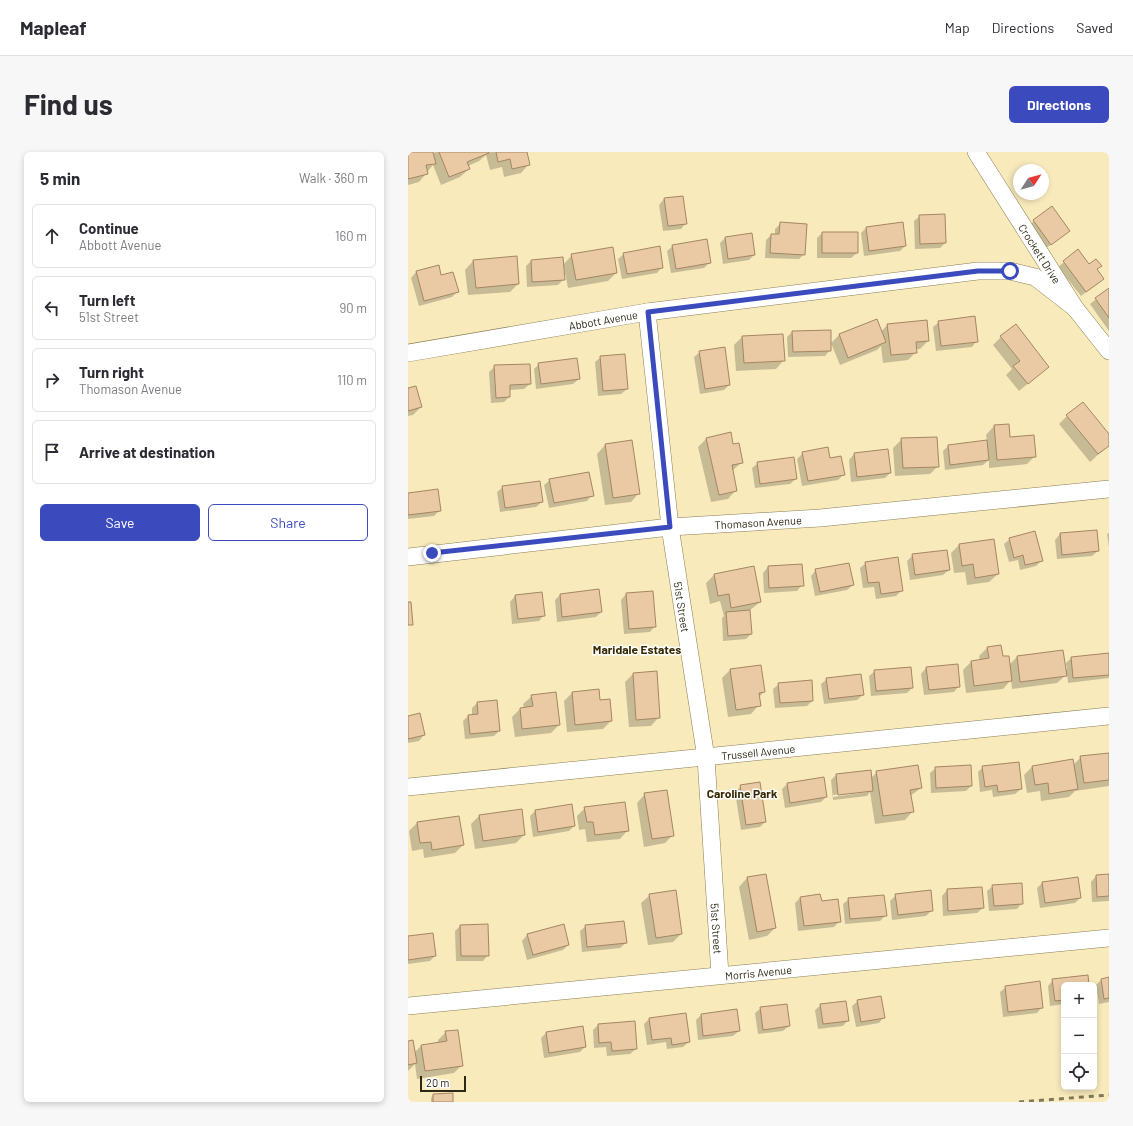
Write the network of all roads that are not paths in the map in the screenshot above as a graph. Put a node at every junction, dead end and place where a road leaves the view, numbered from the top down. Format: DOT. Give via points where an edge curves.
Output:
graph roads {
  1 [pos="976,152"];
  2 [pos="1075,308"];
  3 [pos="648,312"];
  4 [pos="1109,351"];
  5 [pos="408,353"];
  6 [pos="1109,489"];
  7 [pos="670,527"];
  8 [pos="408,557"];
  9 [pos="1109,716"];
  10 [pos="706,758"];
  11 [pos="408,787"];
  12 [pos="1109,938"];
  13 [pos="720,975"];
  14 [pos="408,1006"];
  1 -- 2 [label="street, Crockett Drive"];
  2 -- 3 [label="street, Abbott Avenue" via="1035,277 1010,271 978,271"];
  2 -- 4 [label="street, Crockett Drive"];
  3 -- 5 [label="street, Abbott Avenue"];
  3 -- 7 [label="street, 51st Street"];
  6 -- 7 [label="street, Thomason Avenue" via="820,518"];
  7 -- 8 [label="street, Thomason Avenue"];
  7 -- 10 [label="street, 51st Street"];
  9 -- 10 [label="street, Trussell Avenue"];
  10 -- 11 [label="street, Trussell Avenue"];
  10 -- 13 [label="street, 51st Street"];
  12 -- 13 [label="street, Morris Avenue"];
  13 -- 14 [label="street, Morris Avenue"];
}
